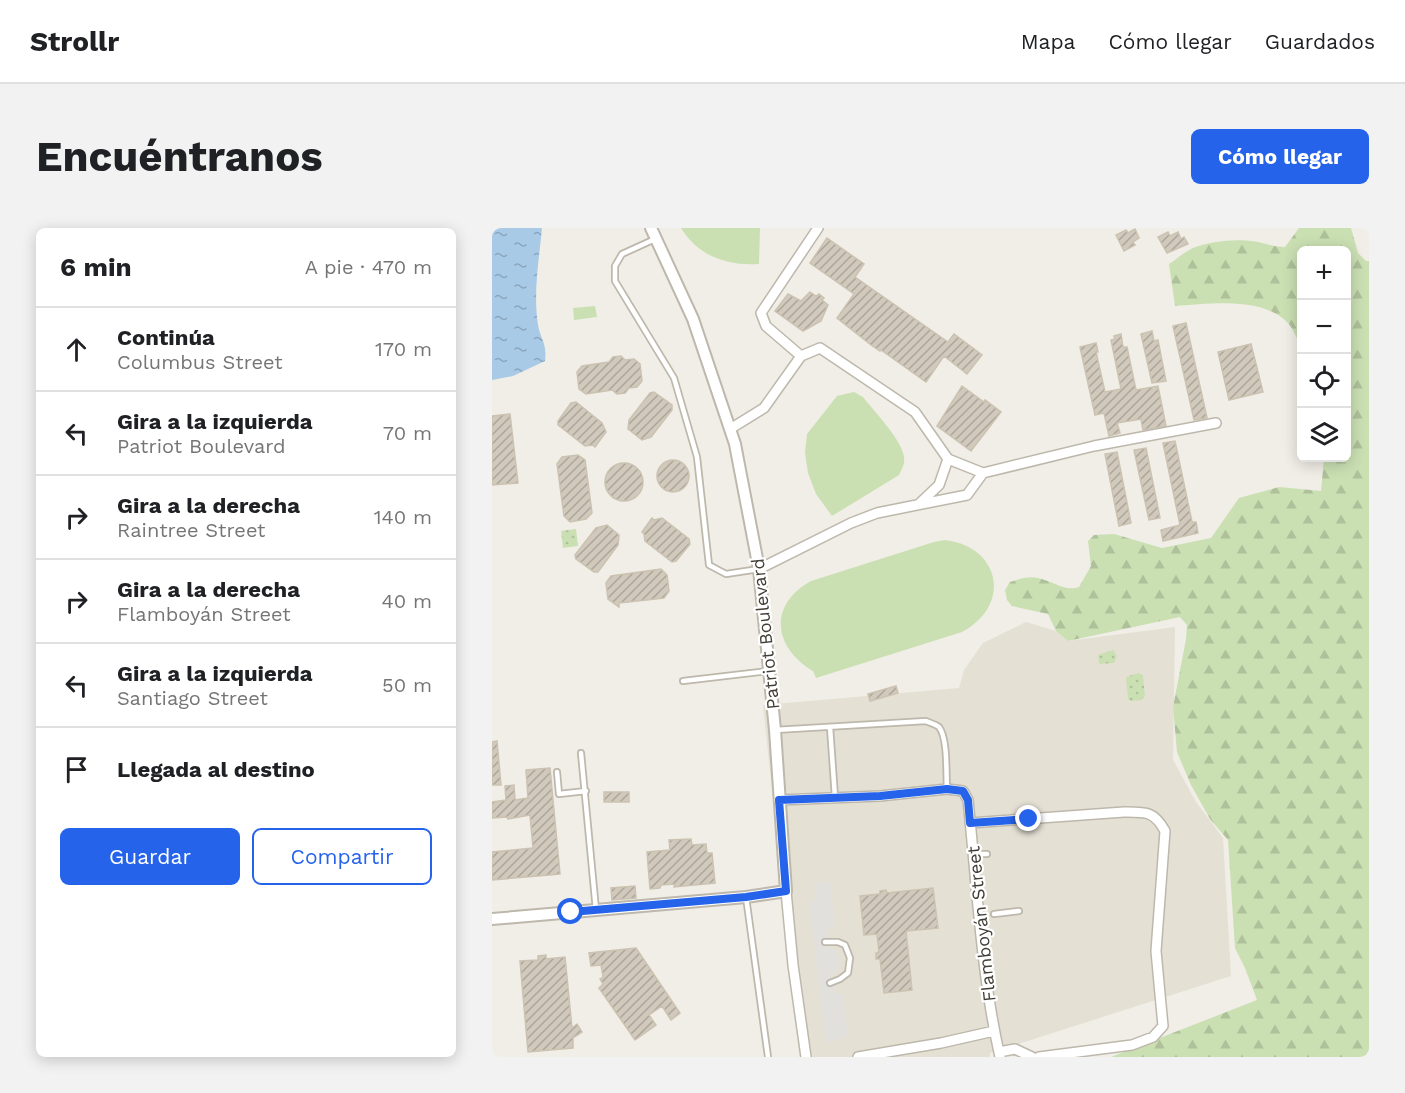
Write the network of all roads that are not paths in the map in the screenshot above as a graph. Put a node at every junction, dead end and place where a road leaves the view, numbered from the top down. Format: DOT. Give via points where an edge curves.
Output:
graph roads {
  1 [pos="818,228"];
  2 [pos="654,233"];
  3 [pos="801,356"];
  4 [pos="1216,423"];
  5 [pos="730,429"];
  6 [pos="948,459"];
  7 [pos="983,473"];
  8 [pos="919,504"];
  9 [pos="759,569"];
  10 [pos="769,671"];
  11 [pos="683,681"];
  12 [pos="830,727"];
  13 [pos="774,730"];
  14 [pos="581,753"];
  15 [pos="557,772"];
  16 [pos="947,789"];
  17 [pos="586,791"];
  18 [pos="835,797"];
  19 [pos="779,800"];
  20 [pos="970,823"];
  21 [pos="972,854"];
  22 [pos="987,854"];
  23 [pos="786,891"];
  24 [pos="746,897"];
  25 [pos="596,910"];
  26 [pos="1019,911"];
  27 [pos="994,914"];
  28 [pos="492,919"];
  29 [pos="825,942"];
  30 [pos="830,984"];
  31 [pos="994,1031"];
  32 [pos="907,1053"];
  33 [pos="999,1055"];
  34 [pos="768,1057"];
  35 [pos="806,1057"];
  36 [pos="858,1057"];
  37 [pos="1032,1057"];
  38 [pos="1039,1057"];
  1 -- 3 [label="street" via="761,313 766,326"];
  2 -- 5 [label="street, Patriot Boulevard" via="693,319"];
  2 -- 9 [label="lane" via="622,254 615,266 615,281 678,390 697,457 709,565 726,574"];
  3 -- 5 [label="street" via="764,408"];
  3 -- 6 [label="street" via="820,348 915,412"];
  4 -- 7 [label="street" via="1074,450"];
  5 -- 9 [label="street, Patriot Boulevard"];
  6 -- 7 [label="street"];
  6 -- 8 [label="street" via="939,485"];
  7 -- 8 [label="street" via="967,495"];
  8 -- 9 [label="street" via="868,516"];
  9 -- 10 [label="street, Patriot Boulevard"];
  10 -- 11 [label="lane"];
  10 -- 13 [label="street, Patriot Boulevard"];
  12 -- 13 [label="lane"];
  12 -- 16 [label="lane" via="933,723 942,733"];
  12 -- 18 [label="lane"];
  13 -- 19 [label="street, Patriot Boulevard"];
  14 -- 17 [label="lane"];
  15 -- 17 [label="lane" via="559,794"];
  16 -- 18 [label="street"];
  16 -- 20 [label="street, Flamboyán Street" via="963,791"];
  17 -- 25 [label="lane"];
  18 -- 19 [label="street"];
  19 -- 23 [label="street, Patriot Boulevard"];
  20 -- 21 [label="street, Flamboyán Street"];
  20 -- 38 [label="street" via="1146,812 1158,819 1165,831 1156,951 1163,1026 1153,1037 1132,1045"];
  21 -- 22 [label="lane"];
  21 -- 31 [label="street, Flamboyán Street"];
  23 -- 24 [label="street"];
  23 -- 35 [label="street, Patriot Boulevard"];
  24 -- 25 [label="street"];
  24 -- 34 [label="lane"];
  25 -- 28 [label="street"];
  26 -- 27 [label="lane"];
  29 -- 30 [label="lane" via="845,945 850,958 848,973"];
  31 -- 32 [label="street"];
  31 -- 33 [label="street, Flamboyán Street"];
  32 -- 36 [label="street"];
  33 -- 37 [label="street" via="1014,1049"];
}
